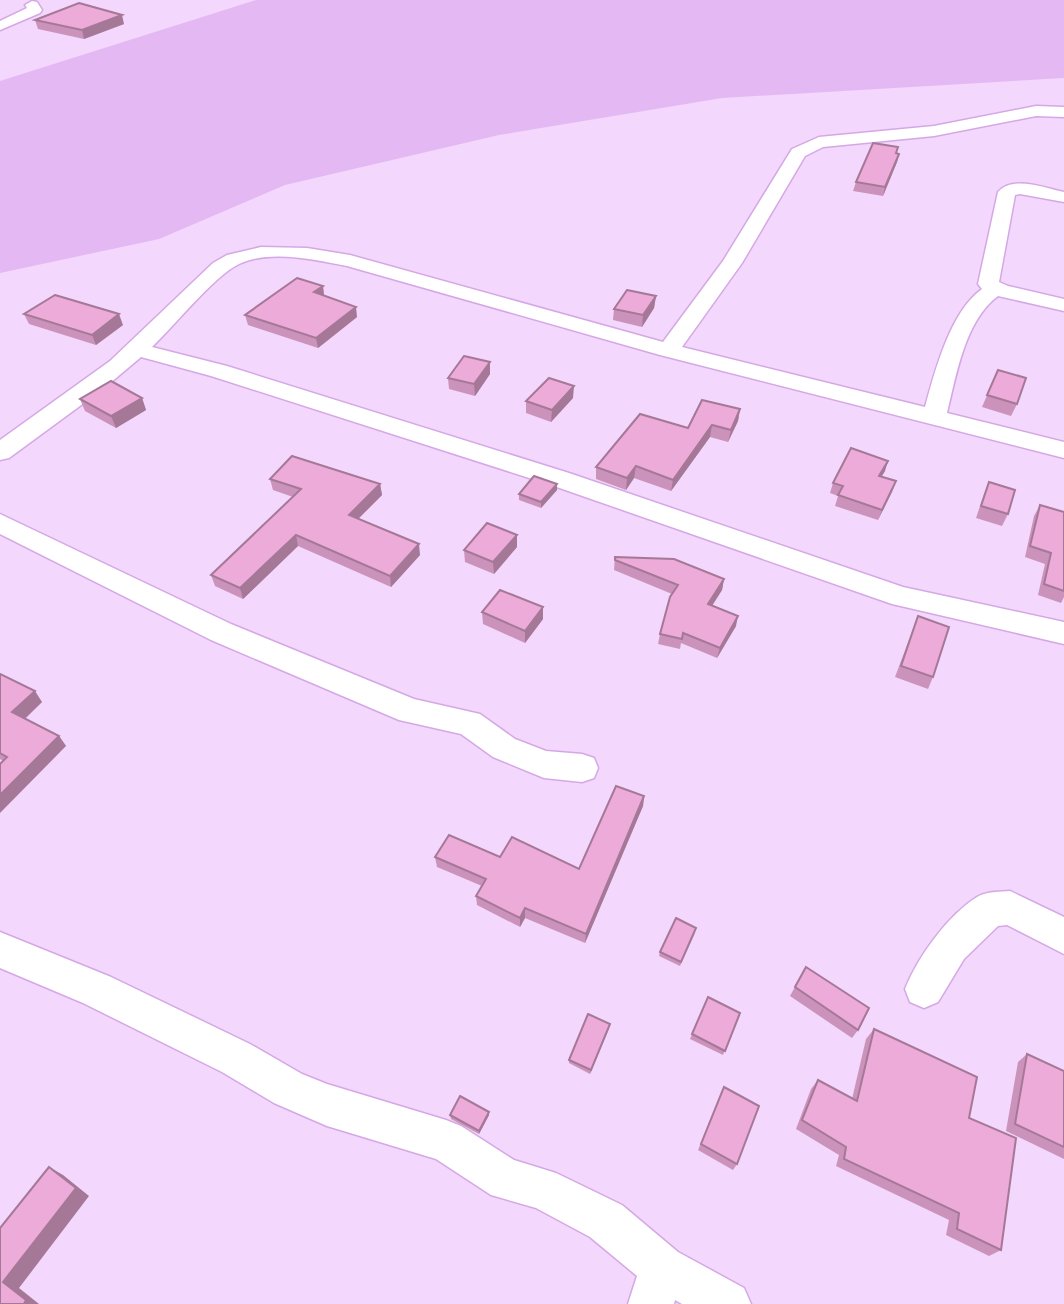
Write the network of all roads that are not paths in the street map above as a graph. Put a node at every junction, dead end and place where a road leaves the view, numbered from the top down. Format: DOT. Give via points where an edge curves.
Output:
graph roads {
  1 [pos="33,3"];
  2 [pos="0,26"];
  3 [pos="1064,111"];
  4 [pos="1064,197"];
  5 [pos="996,288"];
  6 [pos="1064,305"];
  7 [pos="136,349"];
  8 [pos="668,350"];
  9 [pos="934,416"];
  10 [pos="1064,450"];
  11 [pos="0,452"];
  12 [pos="0,523"];
  13 [pos="1064,633"];
  14 [pos="582,768"];
  15 [pos="1064,936"];
  16 [pos="0,950"];
  17 [pos="924,989"];
  18 [pos="657,1286"];
  19 [pos="728,1304"];
  1 -- 2 [label="street" via="35,10 30,14"];
  3 -- 8 [label="street" via="1021,113 934,131 805,147 732,263"];
  4 -- 5 [label="street" via="1020,188 1007,192 988,284"];
  5 -- 6 [label="street"];
  5 -- 9 [label="street" via="985,293 962,332"];
  7 -- 8 [label="street" via="215,270 235,258 270,253 350,261"];
  7 -- 11 [label="street"];
  7 -- 13 [label="street" via="560,479 902,597"];
  8 -- 9 [label="street"];
  9 -- 10 [label="street"];
  12 -- 14 [label="street" via="234,638 410,710 469,723 504,748 544,764"];
  15 -- 17 [label="street" via="1010,908 990,909 951,946"];
  16 -- 18 [label="street" via="132,1007 288,1089 446,1141 506,1180 541,1188 606,1222"];
  18 -- 19 [label="street"];
}
